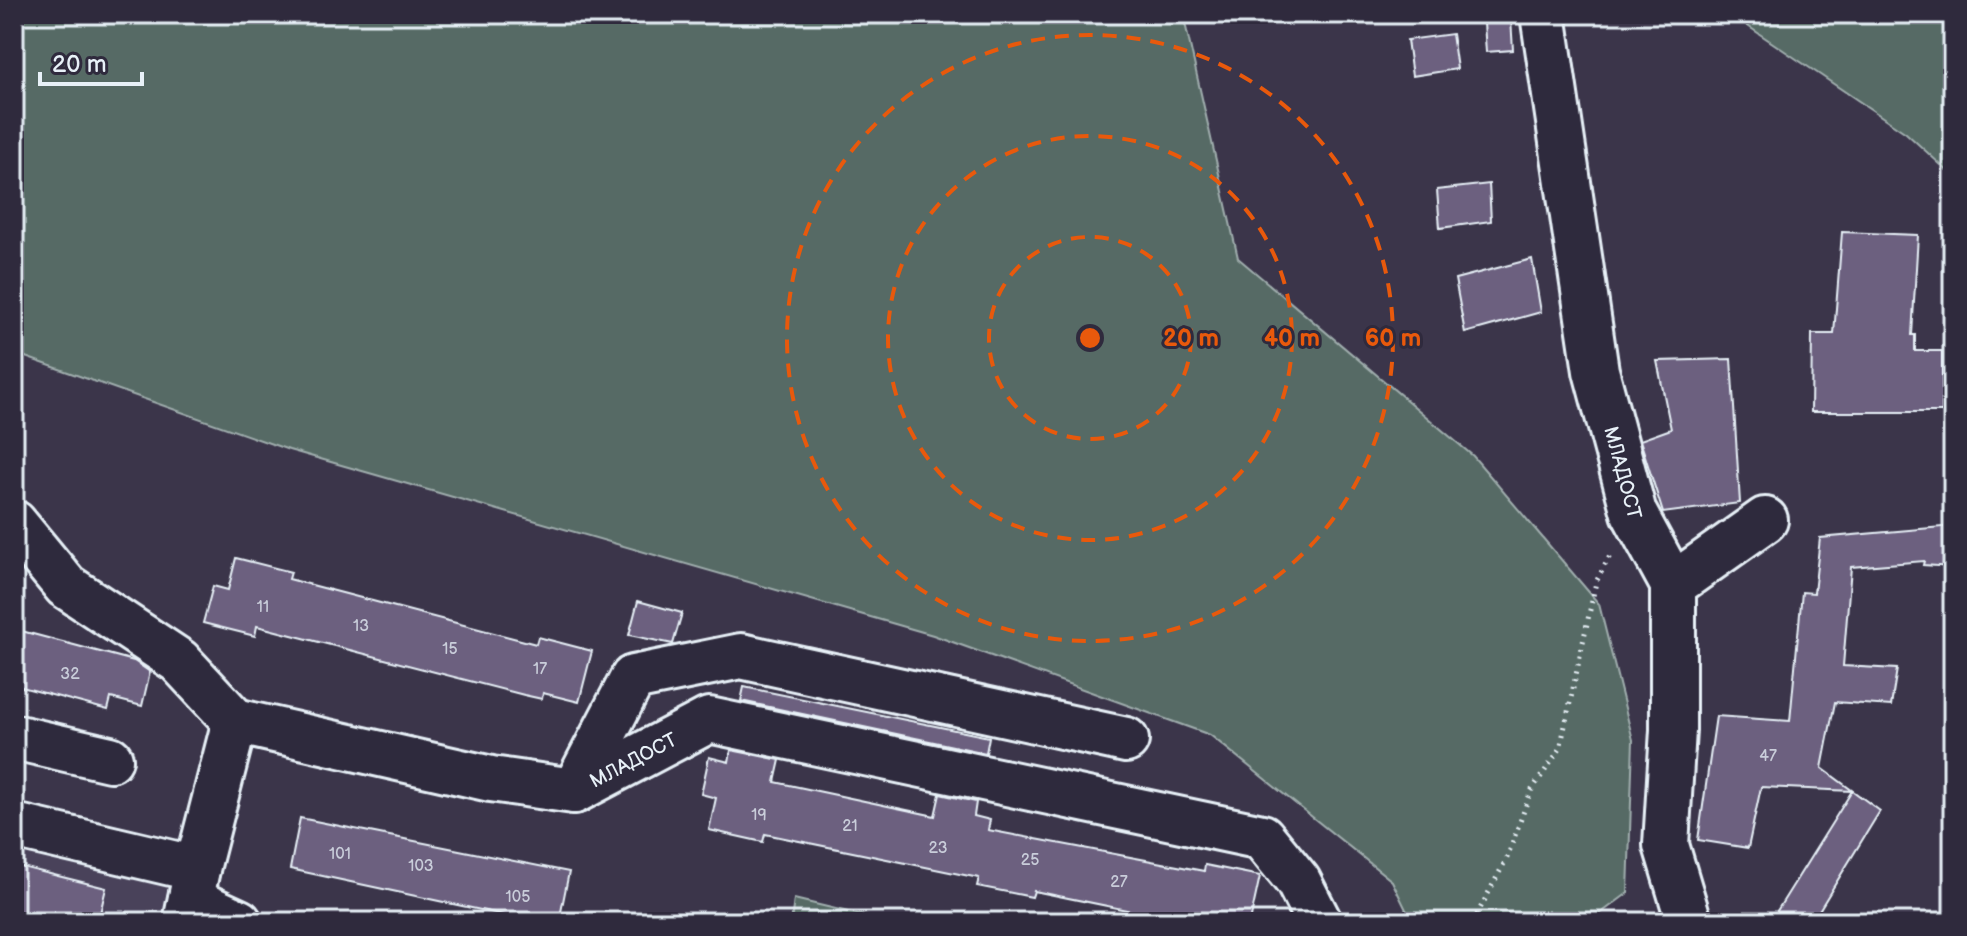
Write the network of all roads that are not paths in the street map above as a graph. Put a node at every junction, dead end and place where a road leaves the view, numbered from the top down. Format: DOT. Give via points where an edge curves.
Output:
graph roads {
  1 [pos="1543,14"];
  2 [pos="1765,520"];
  3 [pos="14,523"];
  4 [pos="1673,585"];
  5 [pos="235,721"];
  6 [pos="14,737"];
  7 [pos="1126,740"];
  8 [pos="110,759"];
  9 [pos="574,791"];
  10 [pos="14,826"];
  11 [pos="192,897"];
  12 [pos="239,922"];
  13 [pos="1319,922"];
  14 [pos="1689,922"];
  1 -- 4 [label="street, МЛАДОСТ" via="1596,371 1634,513"];
  2 -- 4 [label="street"];
  3 -- 5 [label="street" via="66,586 179,661"];
  4 -- 14 [label="street, МЛАДОСТ" via="1666,845"];
  5 -- 9 [label="street, МЛАДОСТ" via="491,779"];
  5 -- 11 [label="street"];
  6 -- 8 [label="street"];
  7 -- 9 [label="street" via="741,656 633,678"];
  9 -- 13 [label="street, МЛАДОСТ" via="709,720 1262,837 1298,881"];
  10 -- 11 [label="street"];
  11 -- 12 [label="street"];
}
